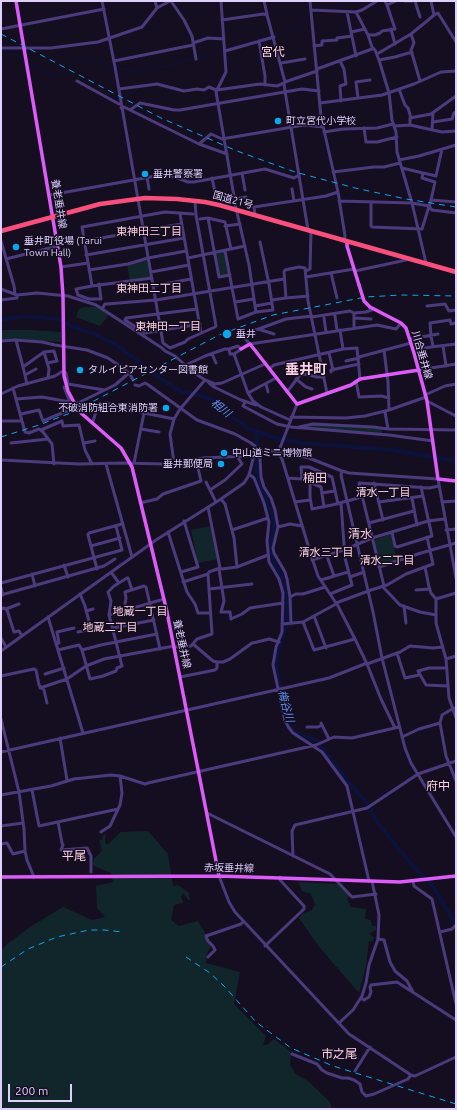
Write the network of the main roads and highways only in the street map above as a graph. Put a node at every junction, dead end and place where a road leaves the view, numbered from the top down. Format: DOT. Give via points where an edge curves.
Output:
graph roads {
  1 [pos="16,1"];
  2 [pos="53,216"];
  3 [pos="1,231"];
  4 [pos="345,241"];
  5 [pos="456,272"];
  6 [pos="241,348"];
  7 [pos="419,370"];
  8 [pos="76,406"];
  9 [pos="81,413"];
  10 [pos="456,481"];
  11 [pos="219,876"];
  12 [pos="456,876"];
  13 [pos="1,877"];
  1 -- 2 [label="main road, 養老垂井線"];
  2 -- 3 [label="highway, 国道21号"];
  2 -- 4 [label="highway, 国道21号" via="100,204 138,198 195,201"];
  2 -- 8 [label="main road, 養老垂井線" via="63,298 63,371 66,387"];
  4 -- 5 [label="highway, 国道21号"];
  4 -- 7 [label="main road, 川合垂井線, bridge" via="364,301 406,328"];
  6 -- 7 [label="main road" via="250,344 297,404 351,385 360,379"];
  7 -- 10 [label="main road, 川合垂井線" via="432,429 438,478"];
  9 -- 11 [label="main road, 養老垂井線" via="121,448 132,463 164,599"];
  11 -- 12 [label="main road, 赤坂垂井線" via="413,881"];
  11 -- 13 [label="main road, 赤坂垂井線"];
}
